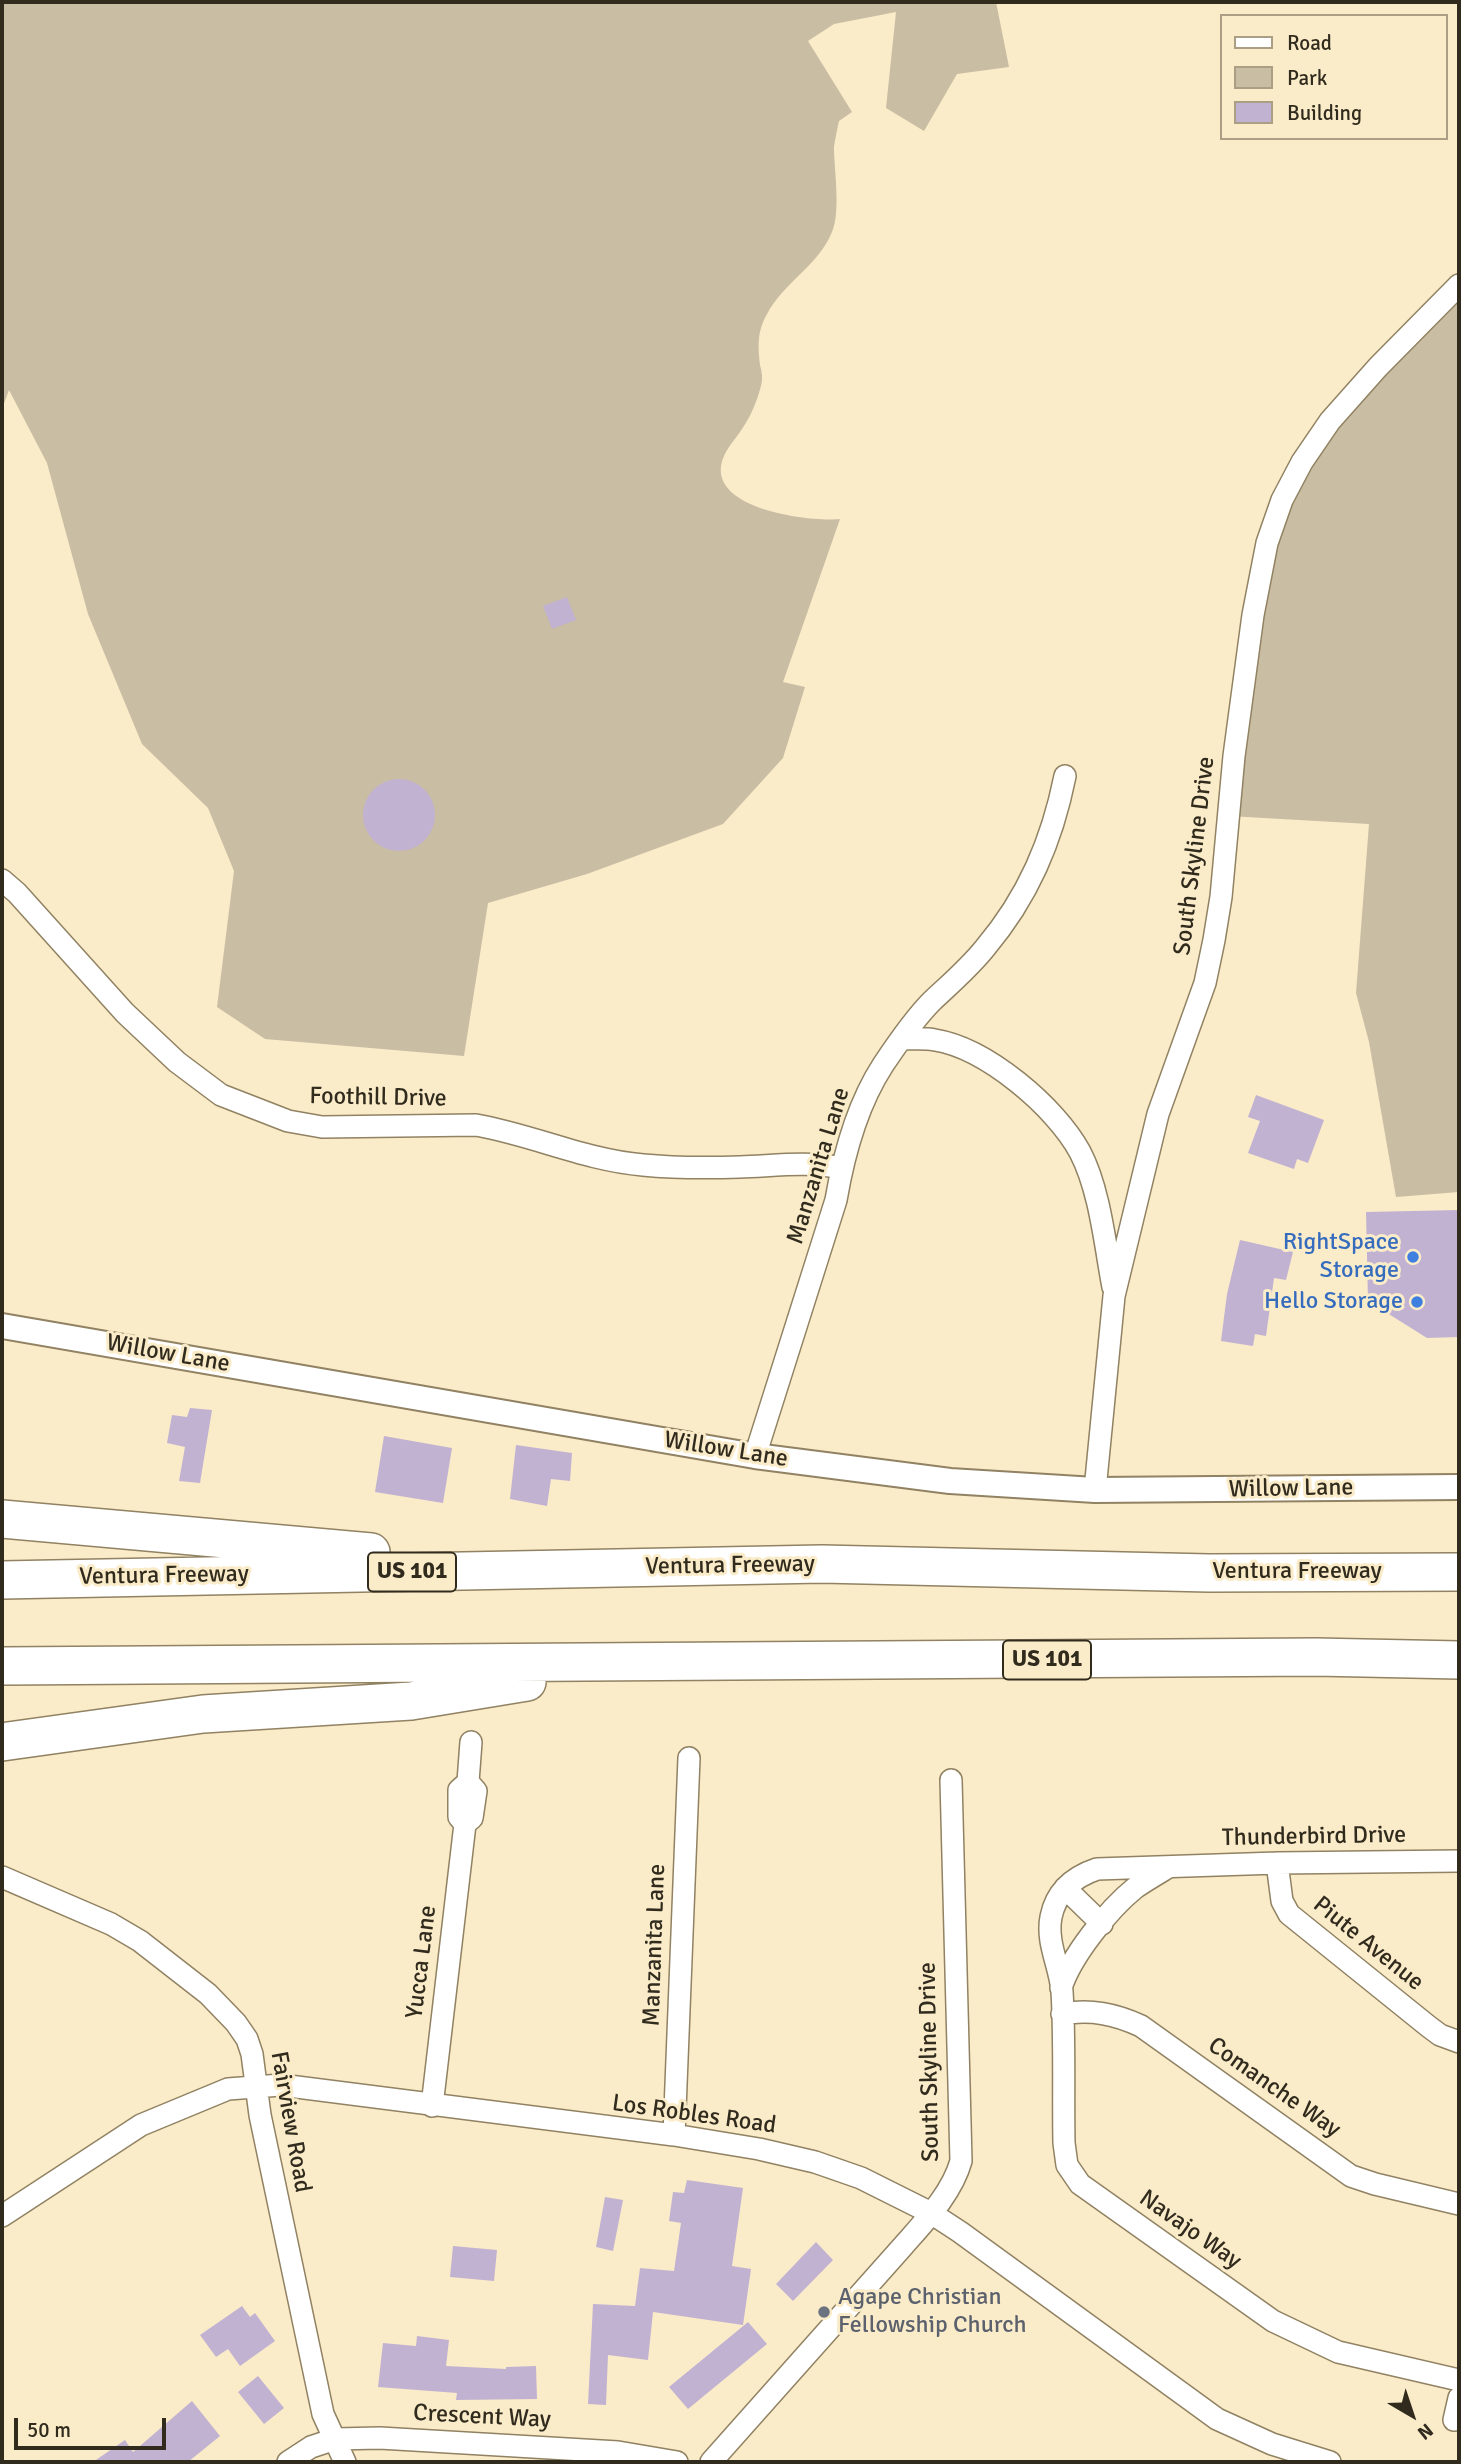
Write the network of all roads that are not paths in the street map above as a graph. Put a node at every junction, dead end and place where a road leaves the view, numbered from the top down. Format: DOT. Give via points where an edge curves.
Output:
graph roads {
  1 [pos="1459,285"];
  2 [pos="1065,776"];
  3 [pos="2,880"];
  4 [pos="903,1039"];
  5 [pos="841,1168"];
  6 [pos="1114,1296"];
  7 [pos="2,1326"];
  8 [pos="755,1456"];
  9 [pos="1459,1487"];
  10 [pos="1095,1490"];
  11 [pos="2,1519"];
  12 [pos="822,1564"];
  13 [pos="1459,1572"];
  14 [pos="2,1580"];
  15 [pos="1459,1660"];
  16 [pos="635,1663"];
  17 [pos="2,1666"];
  18 [pos="471,1741"];
  19 [pos="2,1742"];
  20 [pos="689,1758"];
  21 [pos="951,1780"];
  22 [pos="1459,1861"];
  23 [pos="1277,1863"];
  24 [pos="1169,1867"];
  25 [pos="2,1877"];
  26 [pos="1065,1888"];
  27 [pos="1102,1924"];
  28 [pos="1062,1988"];
  29 [pos="1062,2014"];
  30 [pos="1459,2042"];
  31 [pos="257,2086"];
  32 [pos="432,2106"];
  33 [pos="674,2135"];
  34 [pos="1459,2204"];
  35 [pos="931,2213"];
  36 [pos="2,2216"];
  37 [pos="1459,2380"];
  38 [pos="1459,2398"];
  39 [pos="1454,2420"];
  40 [pos="335,2439"];
  41 [pos="288,2462"];
  42 [pos="345,2462"];
  43 [pos="677,2462"];
  44 [pos="711,2462"];
  45 [pos="1330,2462"];
  1 -- 6 [label="street, South Skyline Drive" via="1330,421 1301,462 1267,543 1234,756 1221,897 1205,983 1158,1114"];
  2 -- 4 [label="street, Manzanita Lane" via="1048,841 1020,898 986,947"];
  3 -- 5 [label="street, Foothill Drive" via="125,1013 177,1062 221,1095 260,1112 322,1127 476,1125 608,1161 645,1165 737,1168 821,1164"];
  4 -- 5 [label="street, Manzanita Lane" via="862,1104"];
  4 -- 6 [label="street" via="935,1039 974,1053 1022,1085 1065,1130 1080,1152 1091,1182"];
  5 -- 8 [label="street, Manzanita Lane" via="836,1200"];
  6 -- 10 [label="street, South Skyline Drive"];
  7 -- 8 [label="street, Willow Lane"];
  8 -- 10 [label="street, Willow Lane" via="950,1480"];
  9 -- 10 [label="street, Willow Lane"];
  11 -- 12 [label="highway" via="366,1552 752,1552"];
  12 -- 13 [label="highway, Ventura Freeway / US 101" via="1209,1573"];
  12 -- 14 [label="highway, Ventura Freeway / US 101"];
  15 -- 16 [label="highway, US 101" via="1316,1657"];
  16 -- 17 [label="highway, US 101"];
  16 -- 19 [label="highway" via="411,1701 203,1714"];
  18 -- 32 [label="street, Yucca Lane" via="468,1782 476,1791 472,1818 465,1824"];
  20 -- 33 [label="street, Manzanita Lane"];
  21 -- 35 [label="street, South Skyline Drive" via="961,2161 957,2177"];
  22 -- 23 [label="street, Thunderbird Drive"];
  23 -- 24 [label="street, Thunderbird Drive"];
  23 -- 30 [label="street, Piute Avenue" via="1282,1901 1289,1913 1428,2026"];
  24 -- 26 [label="street, Thunderbird Drive" via="1097,1869 1081,1874"];
  24 -- 27 [label="street" via="1135,1889"];
  25 -- 31 [label="street, Fairview Road" via="111,1924 208,1994 247,2039"];
  26 -- 27 [label="street"];
  26 -- 28 [label="street, Navajo Way" via="1051,1917 1050,1934"];
  27 -- 28 [label="street, Navajo Way" via="1079,1952"];
  28 -- 29 [label="street, Navajo Way"];
  29 -- 34 [label="street, Comanche Way" via="1081,2011 1123,2017 1351,2176"];
  29 -- 37 [label="street, Navajo Way" via="1064,2143 1068,2165 1080,2183 1273,2321 1338,2352"];
  31 -- 32 [label="street, Los Robles Road" via="281,2085"];
  31 -- 36 [label="street, Los Robles Road" via="228,2089 141,2125"];
  31 -- 40 [label="street, Fairview Road" via="314,2375 323,2414"];
  32 -- 33 [label="street, Los Robles Road"];
  33 -- 35 [label="street, Los Robles Road" via="815,2162 861,2178"];
  35 -- 44 [label="street, South Skyline Drive"];
  35 -- 45 [label="street, Los Robles Road" via="1217,2419 1272,2444"];
  38 -- 39 [label="street"];
  40 -- 41 [label="street, Crescent Way"];
  40 -- 42 [label="street, Fairview Road"];
  40 -- 43 [label="street, Crescent Way" via="618,2452"];
}
